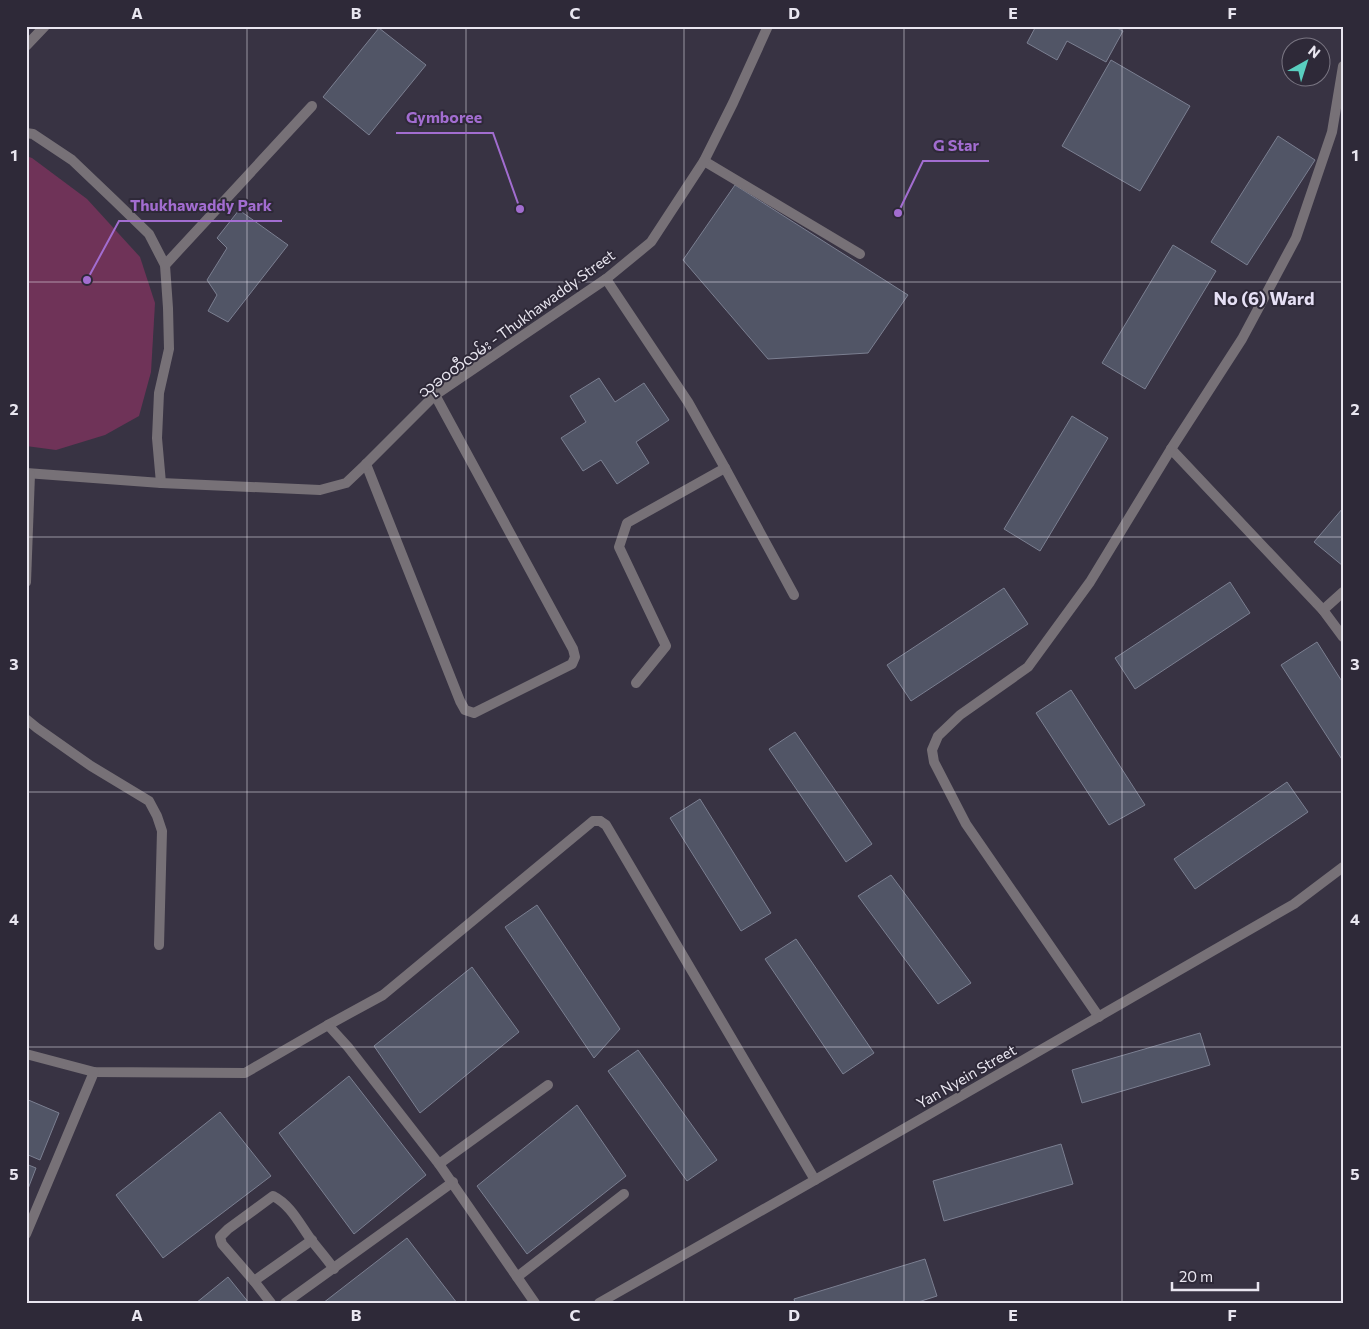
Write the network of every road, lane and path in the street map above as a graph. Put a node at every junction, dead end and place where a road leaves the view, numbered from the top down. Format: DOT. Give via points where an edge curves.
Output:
graph roads {
  1 [pos="45,26"];
  2 [pos="768,26"];
  3 [pos="26,46"];
  4 [pos="1343,66"];
  5 [pos="312,106"];
  6 [pos="26,133"];
  7 [pos="704,161"];
  8 [pos="860,254"];
  9 [pos="165,265"];
  10 [pos="606,279"];
  11 [pos="435,395"];
  12 [pos="1171,449"];
  13 [pos="366,464"];
  14 [pos="726,468"];
  15 [pos="28,474"];
  16 [pos="161,483"];
  17 [pos="26,582"];
  18 [pos="1343,592"];
  19 [pos="794,595"];
  20 [pos="1323,610"];
  21 [pos="1343,637"];
  22 [pos="636,682"];
  23 [pos="26,719"];
  24 [pos="1343,867"];
  25 [pos="159,945"];
  26 [pos="1099,1017"];
  27 [pos="328,1025"];
  28 [pos="26,1054"];
  29 [pos="94,1072"];
  30 [pos="548,1085"];
  31 [pos="439,1164"];
  32 [pos="815,1180"];
  33 [pos="453,1182"];
  34 [pos="624,1194"];
  35 [pos="26,1234"];
  36 [pos="312,1240"];
  37 [pos="334,1269"];
  38 [pos="517,1277"];
  39 [pos="254,1281"];
  40 [pos="271,1303"];
  41 [pos="285,1303"];
  42 [pos="536,1303"];
  43 [pos="599,1303"];
  1 -- 3 [label="street"];
  2 -- 7 [label="street, သုခဝတီလမ်း - Thukhawaddy Street"];
  4 -- 12 [label="street" via="1332,132 1296,238 1242,339"];
  5 -- 9 [label="street"];
  6 -- 9 [label="street" via="33,134 80,167 149,234"];
  7 -- 8 [label="street"];
  7 -- 10 [label="street, သုခဝတီလမ်း - Thukhawaddy Street" via="651,242"];
  9 -- 16 [label="street" via="169,349 159,393"];
  10 -- 11 [label="street, သုခဝတီလမ်း - Thukhawaddy Street"];
  10 -- 14 [label="street" via="688,402"];
  11 -- 13 [label="street, သုခဝတီလမ်း - Thukhawaddy Street"];
  11 -- 13 [label="street" via="573,649 575,657 572,664 474,713 465,710"];
  12 -- 20 [label="street"];
  12 -- 26 [label="street" via="1090,582 1028,668 960,714 938,736 932,750 934,762 966,824"];
  13 -- 16 [label="street, သုခဝတီလမ်း - Thukhawaddy Street" via="346,482 320,490"];
  14 -- 19 [label="street"];
  14 -- 22 [label="street" via="627,523 619,547 666,646"];
  15 -- 16 [label="street, သုခဝတီလမ်း - Thukhawaddy Street"];
  15 -- 17 [label="street"];
  18 -- 20 [label="street"];
  20 -- 21 [label="street"];
  23 -- 25 [label="street" via="91,766 149,801 158,816 162,831"];
  24 -- 26 [label="street, Yan Nyein Street" via="1294,904"];
  26 -- 32 [label="street, Yan Nyein Street"];
  27 -- 29 [label="street" via="245,1073"];
  27 -- 31 [label="street"];
  27 -- 32 [label="street" via="383,995 594,821 600,821 606,825"];
  28 -- 29 [label="street"];
  29 -- 35 [label="street"];
  30 -- 31 [label="street"];
  31 -- 33 [label="street"];
  32 -- 43 [label="street, Yan Nyein Street"];
  33 -- 37 [label="street"];
  33 -- 38 [label="street"];
  34 -- 38 [label="street"];
  36 -- 37 [label="street"];
  36 -- 39 [label="street"];
  36 -- 39 [label="street" via="287,1206 273,1196 220,1237 222,1244"];
  37 -- 41 [label="street"];
  38 -- 42 [label="street"];
  39 -- 40 [label="street"];
}
